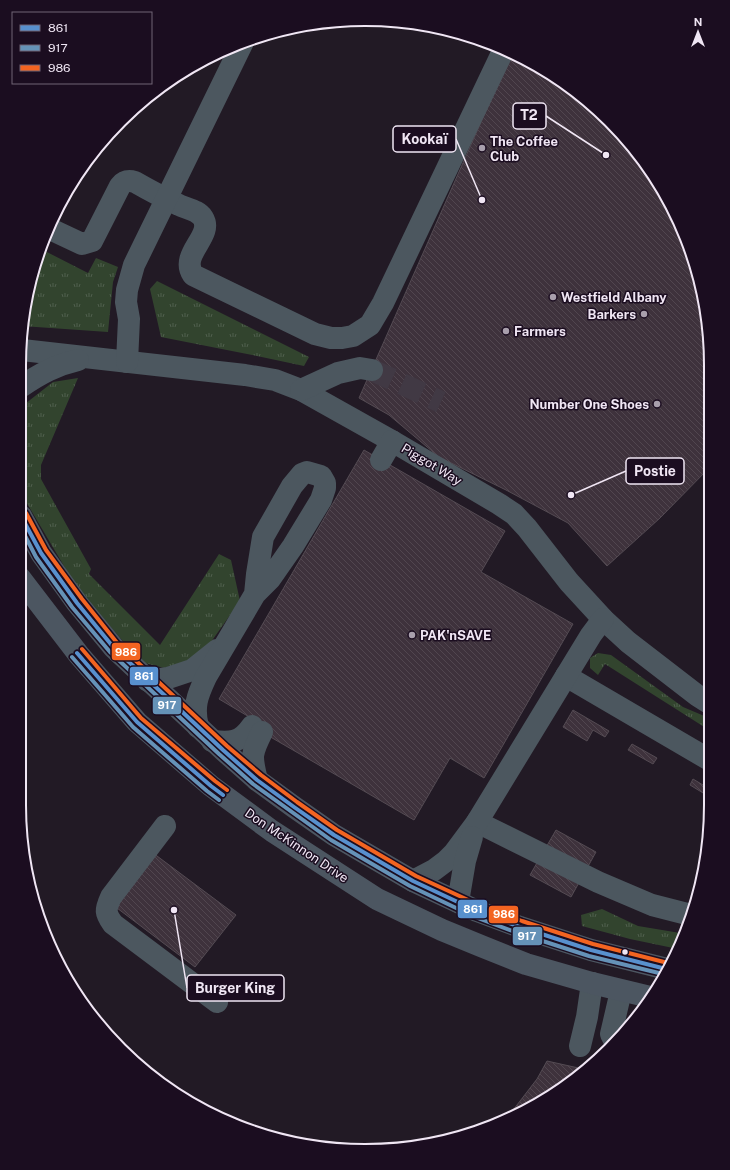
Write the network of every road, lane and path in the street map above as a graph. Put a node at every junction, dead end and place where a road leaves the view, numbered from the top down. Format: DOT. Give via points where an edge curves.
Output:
graph roads {
  1 [pos="239,51"];
  2 [pos="501,55"];
  3 [pos="166,198"];
  4 [pos="54,231"];
  5 [pos="27,351"];
  6 [pos="85,358"];
  7 [pos="127,362"];
  8 [pos="372,370"];
  9 [pos="26,384"];
  10 [pos="301,390"];
  11 [pos="392,440"];
  12 [pos="381,460"];
  13 [pos="26,525"];
  14 [pos="26,586"];
  15 [pos="255,594"];
  16 [pos="604,619"];
  17 [pos="231,636"];
  18 [pos="566,676"];
  19 [pos="148,681"];
  20 [pos="704,699"];
  21 [pos="205,734"];
  22 [pos="704,757"];
  23 [pos="257,780"];
  24 [pos="477,822"];
  25 [pos="165,826"];
  26 [pos="413,881"];
  27 [pos="458,902"];
  28 [pos="686,915"];
  29 [pos="663,968"];
  30 [pos="592,983"];
  31 [pos="620,991"];
  32 [pos="645,996"];
  33 [pos="217,1002"];
  34 [pos="612,1037"];
  35 [pos="580,1046"];
  1 -- 3 [label="street"];
  2 -- 3 [label="street" via="383,303 370,325 353,336 331,338 315,334 193,275 190,270 190,258 204,232 205,223 195,211"];
  3 -- 4 [label="street" via="135,182 126,181 120,186 92,241 82,244"];
  3 -- 7 [label="street" via="134,266 127,290"];
  5 -- 6 [label="street, Piggot Way"];
  6 -- 7 [label="street, Piggot Way"];
  6 -- 9 [label="street, Piggot Way" via="52,368"];
  7 -- 10 [label="street, Piggot Way" via="245,375 275,380"];
  8 -- 10 [label="street" via="360,368 338,373"];
  10 -- 11 [label="street, Piggot Way"];
  11 -- 12 [label="street"];
  11 -- 16 [label="street, Piggot Way" via="514,514 569,582"];
  13 -- 19 [label="main road" via="41,553 77,603 114,648"];
  14 -- 30 [label="main road, Don McKinnon Drive" via="79,656 137,722 211,786 272,831 377,899 436,927 526,964"];
  15 -- 15 [label="street" via="263,537 292,486 302,474 307,472 321,476 326,483 321,500 270,579"];
  15 -- 17 [label="street"];
  16 -- 18 [label="street"];
  16 -- 20 [label="street, Piggot Way" via="628,642"];
  17 -- 19 [label="street" via="192,670"];
  17 -- 21 [label="street" via="206,677 196,704 196,717"];
  18 -- 22 [label="street"];
  18 -- 24 [label="street"];
  19 -- 21 [label="main road"];
  21 -- 23 [label="main road"];
  21 -- 23 [label="street" via="224,742 238,740 257,729 252,759"];
  23 -- 26 [label="main road" via="334,835"];
  24 -- 26 [label="street" via="446,861"];
  24 -- 27 [label="street" via="465,861"];
  24 -- 28 [label="street" via="598,882 652,905"];
  25 -- 33 [label="street" via="111,897 106,907 107,915 113,924"];
  26 -- 27 [label="main road"];
  27 -- 29 [label="main road" via="561,941"];
  30 -- 31 [label="main road, Don McKinnon Drive"];
  30 -- 35 [label="street"];
  31 -- 32 [label="main road, Don McKinnon Drive"];
  31 -- 34 [label="street"];
}
